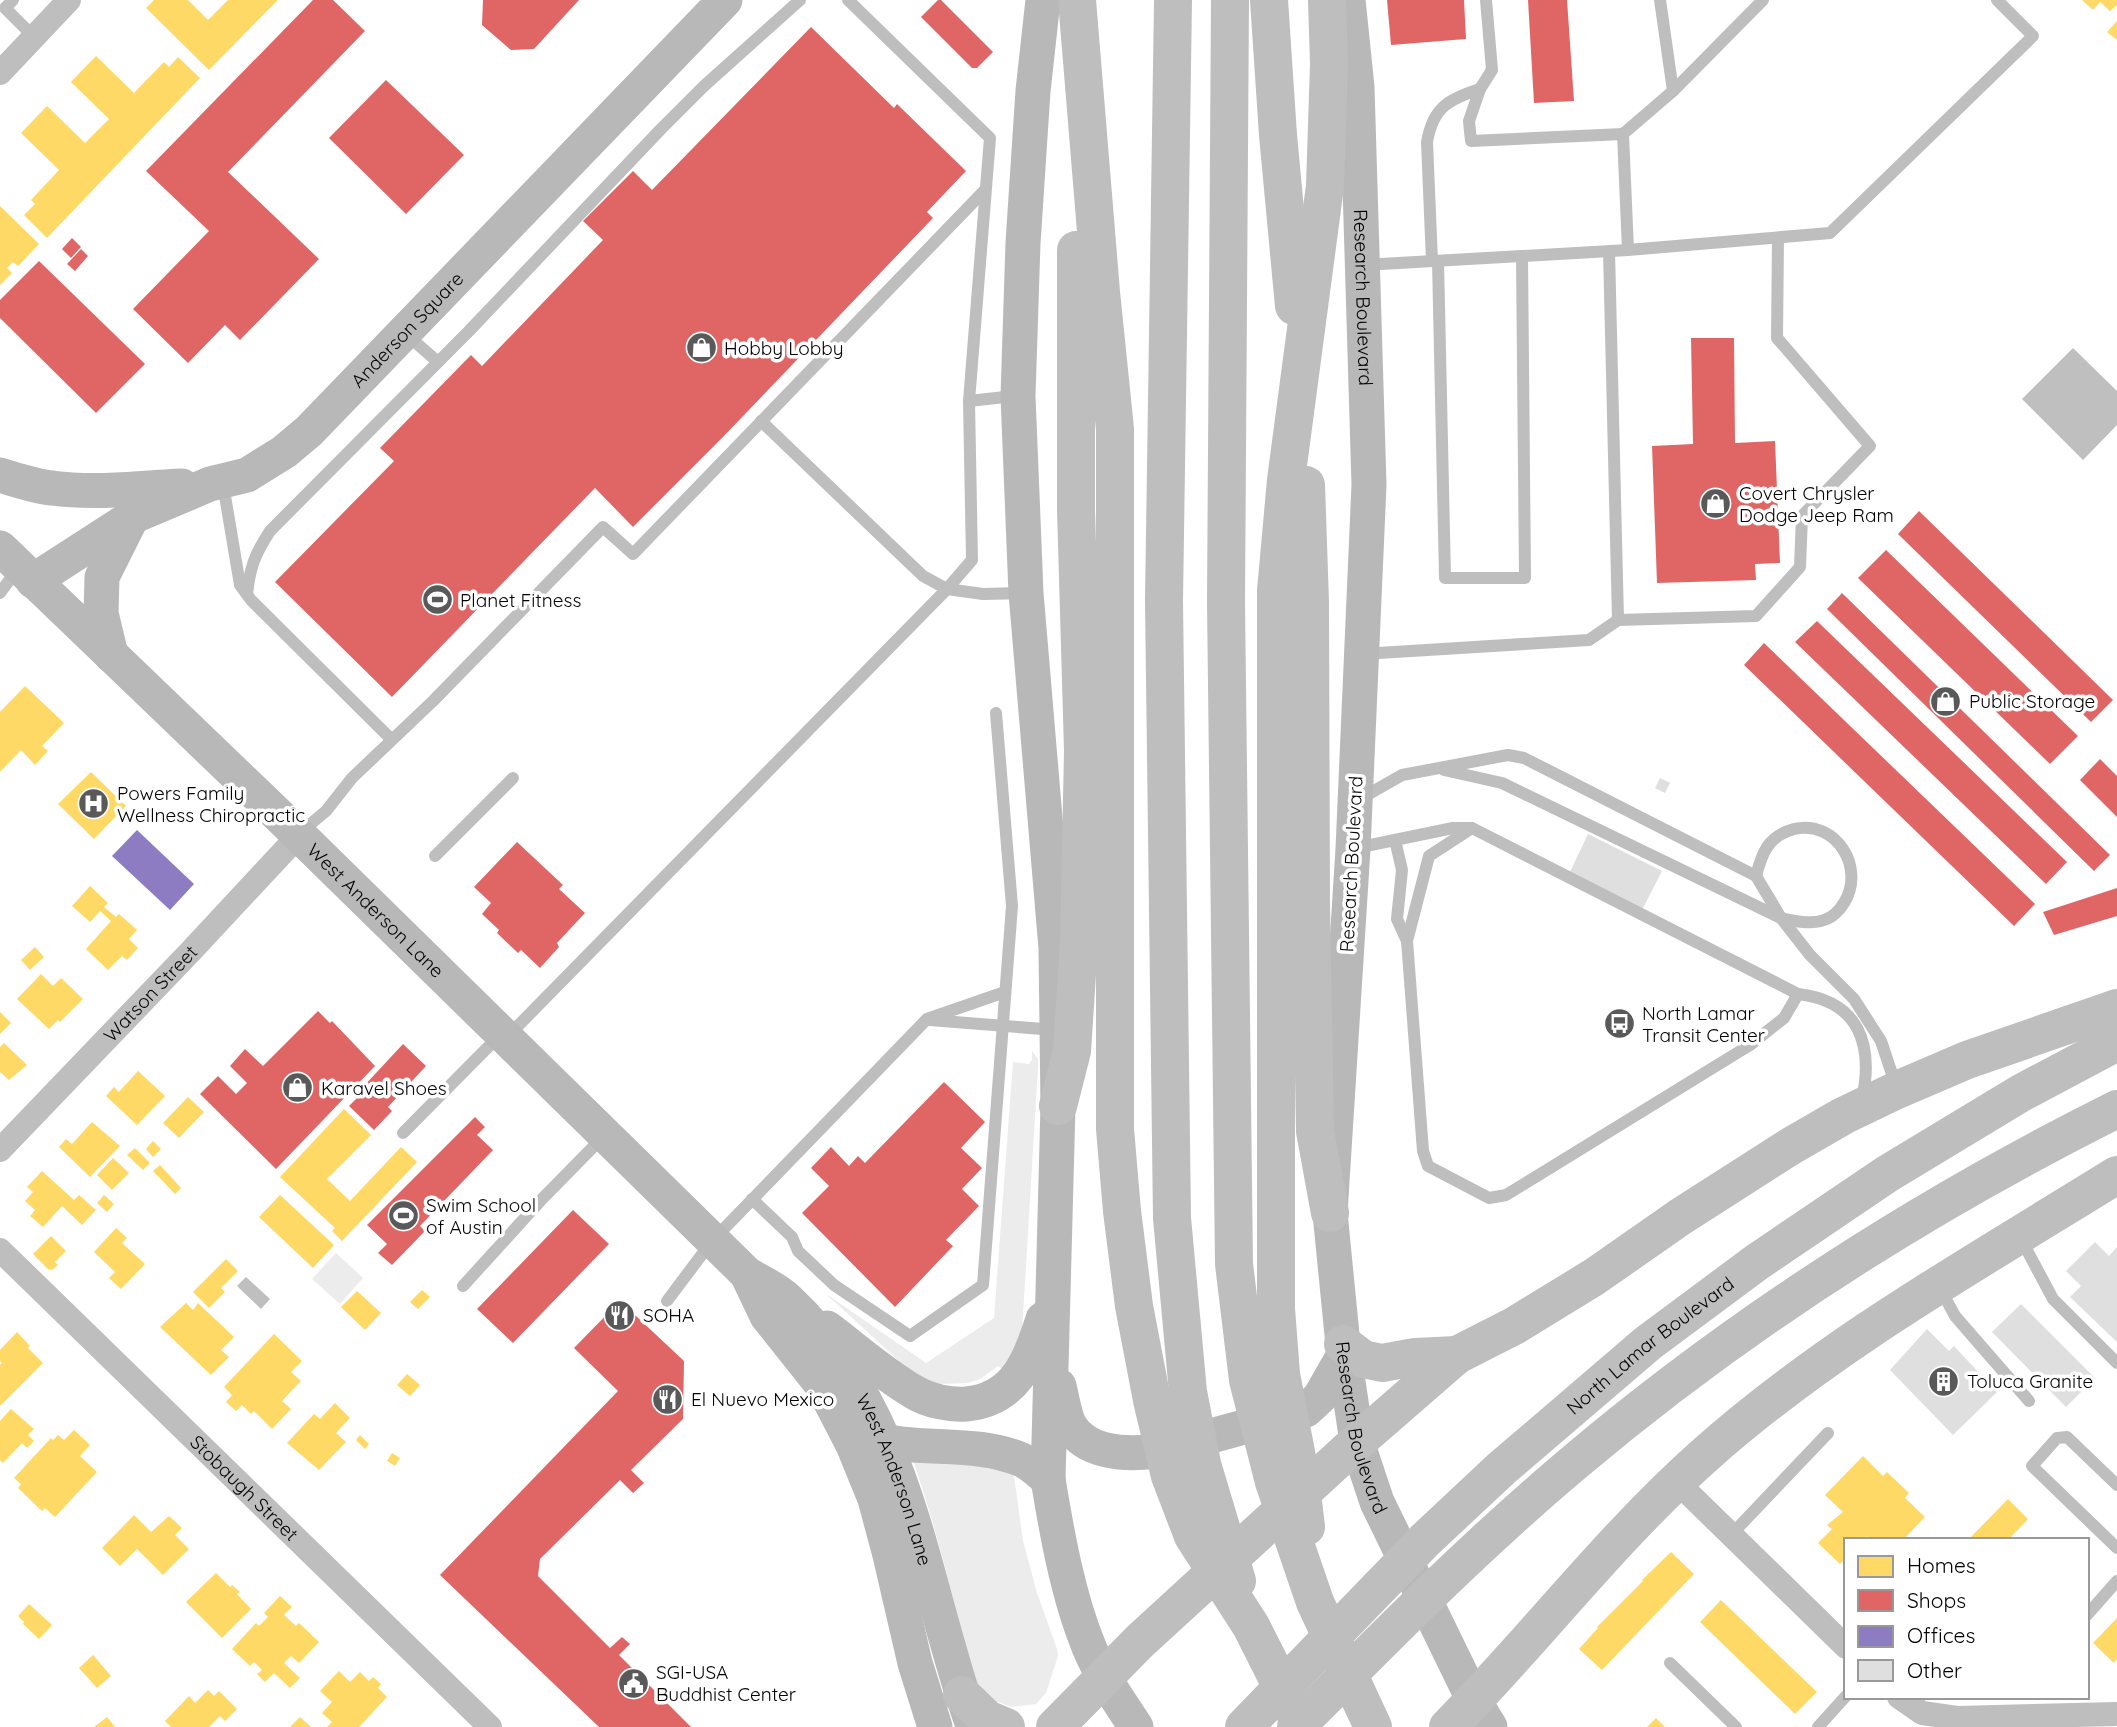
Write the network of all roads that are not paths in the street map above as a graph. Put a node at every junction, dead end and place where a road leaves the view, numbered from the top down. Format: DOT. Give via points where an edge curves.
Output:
graph roads {
  1 [pos="69,0"];
  2 [pos="725,0"];
  3 [pos="800,0"];
  4 [pos="848,0"];
  5 [pos="1043,0"];
  6 [pos="1077,0"];
  7 [pos="1090,0"];
  8 [pos="1173,0"];
  9 [pos="1230,0"];
  10 [pos="1269,0"];
  11 [pos="1327,0"];
  12 [pos="1348,0"];
  13 [pos="1486,0"];
  14 [pos="1660,0"];
  15 [pos="1763,0"];
  16 [pos="1997,0"];
  17 [pos="6,7"];
  18 [pos="34,37"];
  19 [pos="1,70"];
  20 [pos="1480,89"];
  21 [pos="1673,91"];
  22 [pos="1623,134"];
  23 [pos="985,190"];
  24 [pos="1778,238"];
  25 [pos="1628,250"];
  26 [pos="1609,251"];
  27 [pos="1522,256"];
  28 [pos="1435,261"];
  29 [pos="1363,265"];
  30 [pos="404,332"];
  31 [pos="438,362"];
  32 [pos="1018,396"];
  33 [pos="969,401"];
  34 [pos="761,421"];
  35 [pos="0,475"];
  36 [pos="216,483"];
  37 [pos="132,517"];
  38 [pos="13,572"];
  39 [pos="947,589"];
  40 [pos="1026,593"];
  41 [pos="247,594"];
  42 [pos="1618,620"];
  43 [pos="1361,654"];
  44 [pos="111,655"];
  45 [pos="996,713"];
  46 [pos="391,739"];
  47 [pos="1440,769"];
  48 [pos="513,778"];
  49 [pos="1355,802"];
  50 [pos="1472,828"];
  51 [pos="299,835"];
  52 [pos="1395,840"];
  53 [pos="1353,849"];
  54 [pos="435,856"];
  55 [pos="1756,876"];
  56 [pos="1781,918"];
  57 [pos="1407,941"];
  58 [pos="1005,992"];
  59 [pos="1798,994"];
  60 [pos="2117,1008"];
  61 [pos="926,1019"];
  62 [pos="1004,1027"];
  63 [pos="1056,1030"];
  64 [pos="503,1037"];
  65 [pos="2117,1042"];
  66 [pos="1897,1090"];
  67 [pos="1058,1106"];
  68 [pos="1860,1108"];
  69 [pos="2117,1109"];
  70 [pos="403,1133"];
  71 [pos="605,1135"];
  72 [pos="0,1150"];
  73 [pos="2117,1175"];
  74 [pos="752,1199"];
  75 [pos="1330,1213"];
  76 [pos="2019,1236"];
  77 [pos="712,1241"];
  78 [pos="0,1250"];
  79 [pos="747,1274"];
  80 [pos="463,1286"];
  81 [pos="1939,1286"];
  82 [pos="1052,1289"];
  83 [pos="786,1298"];
  84 [pos="667,1301"];
  85 [pos="1343,1350"];
  86 [pos="1051,1355"];
  87 [pos="1457,1355"];
  88 [pos="2117,1363"];
  89 [pos="1264,1377"];
  90 [pos="1170,1396"];
  91 [pos="2029,1401"];
  92 [pos="838,1413"];
  93 [pos="1828,1433"];
  94 [pos="1357,1442"];
  95 [pos="887,1443"];
  96 [pos="1048,1479"];
  97 [pos="1676,1481"];
  98 [pos="2117,1485"];
  99 [pos="1731,1535"];
  100 [pos="2117,1548"];
  101 [pos="2117,1581"];
  102 [pos="2089,1613"];
  103 [pos="1844,1645"];
  104 [pos="1670,1663"];
  105 [pos="1103,1676"];
  106 [pos="1844,1698"];
  107 [pos="1902,1699"];
  108 [pos="968,1711"];
  109 [pos="2117,1714"];
  110 [pos="1471,1718"];
  111 [pos="1949,1722"];
  112 [pos="1050,1725"];
  113 [pos="489,1727"];
  114 [pos="935,1727"];
  115 [pos="1006,1727"];
  116 [pos="1136,1727"];
  117 [pos="1244,1727"];
  118 [pos="1296,1727"];
  119 [pos="1302,1727"];
  120 [pos="1373,1727"];
  121 [pos="1736,1727"];
  122 [pos="1818,1727"];
  1 -- 18 [label="street"];
  2 -- 30 [label="main road, Anderson Square"];
  3 -- 31 [label="lane" via="661,129"];
  4 -- 23 [label="lane" via="990,138"];
  5 -- 32 [label="main road" via="1023,243"];
  6 -- 90 [label="main road" via="1115,429 1115,1129 1134,1306"];
  7 -- 67 [label="main road" via="1076,273 1083,751 1079,944 1072,1051"];
  8 -- 90 [label="main road" via="1164,601"];
  9 -- 89 [label="main road" via="1226,601 1234,1265"];
  10 -- 75 [label="main road" via="1300,383 1310,602 1315,1131"];
  11 -- 89 [label="main road" via="1325,186 1276,591 1276,1283"];
  12 -- 29 [label="main road, Research Boulevard" via="1357,88"];
  13 -- 20 [label="lane" via="1492,70"];
  14 -- 21 [label="lane"];
  15 -- 21 [label="lane"];
  16 -- 24 [label="lane" via="2033,36 1830,233"];
  17 -- 18 [label="lane"];
  18 -- 19 [label="street"];
  20 -- 22 [label="lane" via="1469,121 1475,143"];
  20 -- 28 [label="lane" via="1453,98 1429,127"];
  21 -- 22 [label="lane"];
  22 -- 25 [label="lane"];
  23 -- 33 [label="lane"];
  23 -- 34 [label="lane"];
  24 -- 25 [label="lane"];
  24 -- 42 [label="lane" via="1777,338 1870,446 1801,516 1800,567 1756,616"];
  25 -- 26 [label="lane"];
  26 -- 27 [label="lane"];
  26 -- 42 [label="lane"];
  27 -- 28 [label="lane"];
  27 -- 28 [label="lane" via="1525,578 1445,578"];
  28 -- 29 [label="lane"];
  29 -- 43 [label="main road, Research Boulevard" via="1369,485"];
  30 -- 31 [label="lane"];
  30 -- 36 [label="main road, Anderson Square" via="284,452 247,475"];
  31 -- 41 [label="lane" via="270,531 255,554"];
  32 -- 33 [label="lane"];
  32 -- 40 [label="main road"];
  33 -- 39 [label="lane" via="972,560"];
  34 -- 39 [label="lane" via="923,576"];
  34 -- 46 [label="lane" via="633,554 603,527"];
  35 -- 36 [label="main road" via="68,490"];
  36 -- 37 [label="main road, Anderson Square"];
  36 -- 41 [label="lane" via="240,585"];
  37 -- 38 [label="main road, Anderson Square"];
  37 -- 44 [label="main road" via="103,577 101,612"];
  38 -- 44 [label="main road, West Anderson Lane"];
  39 -- 40 [label="lane"];
  39 -- 64 [label="lane"];
  40 -- 63 [label="main road" via="1056,947"];
  41 -- 46 [label="lane"];
  42 -- 43 [label="lane" via="1589,640"];
  43 -- 49 [label="main road, Research Boulevard"];
  44 -- 51 [label="main road, West Anderson Lane"];
  45 -- 58 [label="lane" via="1012,906"];
  46 -- 51 [label="lane"];
  47 -- 49 [label="lane" via="1402,775"];
  47 -- 55 [label="lane" via="1508,755 1524,758"];
  47 -- 56 [label="lane" via="1502,783"];
  48 -- 54 [label="lane"];
  49 -- 53 [label="main road, Research Boulevard"];
  50 -- 52 [label="lane"];
  50 -- 57 [label="lane" via="1429,856"];
  50 -- 59 [label="lane"];
  51 -- 64 [label="main road, West Anderson Lane"];
  51 -- 72 [label="street, Watson Street"];
  52 -- 53 [label="lane"];
  52 -- 57 [label="lane" via="1402,870 1397,919"];
  53 -- 75 [label="main road, Research Boulevard"];
  55 -- 56 [label="lane"];
  55 -- 56 [label="lane" via="1769,841 1802,827 1837,840 1849,857 1850,893 1839,911 1824,920"];
  56 -- 66 [label="lane" via="1854,999 1881,1041"];
  57 -- 59 [label="lane" via="1423,1151 1428,1166 1489,1198 1506,1195 1750,1045 1784,1018"];
  58 -- 61 [label="lane"];
  58 -- 62 [label="lane"];
  59 -- 68 [label="lane" via="1840,1007 1855,1022 1866,1062"];
  60 -- 66 [label="main road" via="1979,1055"];
  61 -- 62 [label="lane"];
  61 -- 74 [label="lane"];
  62 -- 63 [label="lane"];
  62 -- 74 [label="lane" via="983,1285 911,1336 834,1285"];
  63 -- 67 [label="main road"];
  64 -- 70 [label="lane"];
  64 -- 71 [label="main road, West Anderson Lane"];
  65 -- 117 [label="main road, North Lamar Boulevard" via="2021,1093 1887,1174 1648,1343 1425,1540"];
  66 -- 68 [label="main road"];
  67 -- 82 [label="main road"];
  68 -- 87 [label="main road" via="1769,1160 1594,1277"];
  69 -- 118 [label="main road" via="1917,1219 1788,1302 1676,1382 1577,1460 1448,1574"];
  71 -- 77 [label="main road, West Anderson Lane"];
  71 -- 80 [label="lane"];
  73 -- 76 [label="main road"];
  74 -- 77 [label="lane"];
  75 -- 85 [label="main road, Research Boulevard"];
  76 -- 81 [label="main road"];
  76 -- 88 [label="lane" via="2053,1299"];
  77 -- 79 [label="main road, West Anderson Lane"];
  77 -- 84 [label="lane"];
  78 -- 113 [label="street, Stobaugh Street"];
  79 -- 83 [label="main road, West Anderson Lane"];
  79 -- 92 [label="main road, West Anderson Lane" via="766,1316 822,1385"];
  81 -- 91 [label="lane" via="1955,1316"];
  81 -- 97 [label="main road" via="1769,1401"];
  82 -- 83 [label="main road" via="1028,1361 1008,1389 979,1403 950,1405 915,1394"];
  82 -- 86 [label="main road"];
  83 -- 95 [label="main road, West Anderson Lane" via="855,1384"];
  85 -- 86 [label="main road" via="1320,1396 1306,1410 1136,1454 1112,1452 1076,1432 1069,1423"];
  85 -- 87 [label="main road" via="1382,1363"];
  85 -- 94 [label="main road, Research Boulevard"];
  86 -- 96 [label="main road"];
  87 -- 94 [label="main road"];
  89 -- 120 [label="main road" via="1299,1468 1315,1602"];
  90 -- 119 [label="main road" via="1202,1464 1251,1626"];
  92 -- 95 [label="main road" via="863,1435"];
  92 -- 114 [label="main road" via="874,1499"];
  93 -- 99 [label="lane"];
  94 -- 105 [label="main road"];
  94 -- 110 [label="main road, Research Boulevard" via="1377,1502 1455,1661"];
  95 -- 96 [label="main road" via="987,1450 1024,1461"];
  95 -- 108 [label="main road, West Anderson Lane"];
  96 -- 105 [label="main road" via="1078,1612"];
  97 -- 99 [label="street"];
  97 -- 110 [label="main road" via="1615,1544"];
  98 -- 100 [label="lane" via="2067,1437 2057,1438 2032,1466"];
  99 -- 103 [label="street"];
  101 -- 102 [label="lane"];
  104 -- 121 [label="lane"];
  105 -- 112 [label="main road"];
  105 -- 116 [label="main road"];
  106 -- 122 [label="lane"];
  107 -- 111 [label="street" via="1922,1713"];
  108 -- 115 [label="main road"];
  109 -- 111 [label="street" via="2065,1711"];
}
